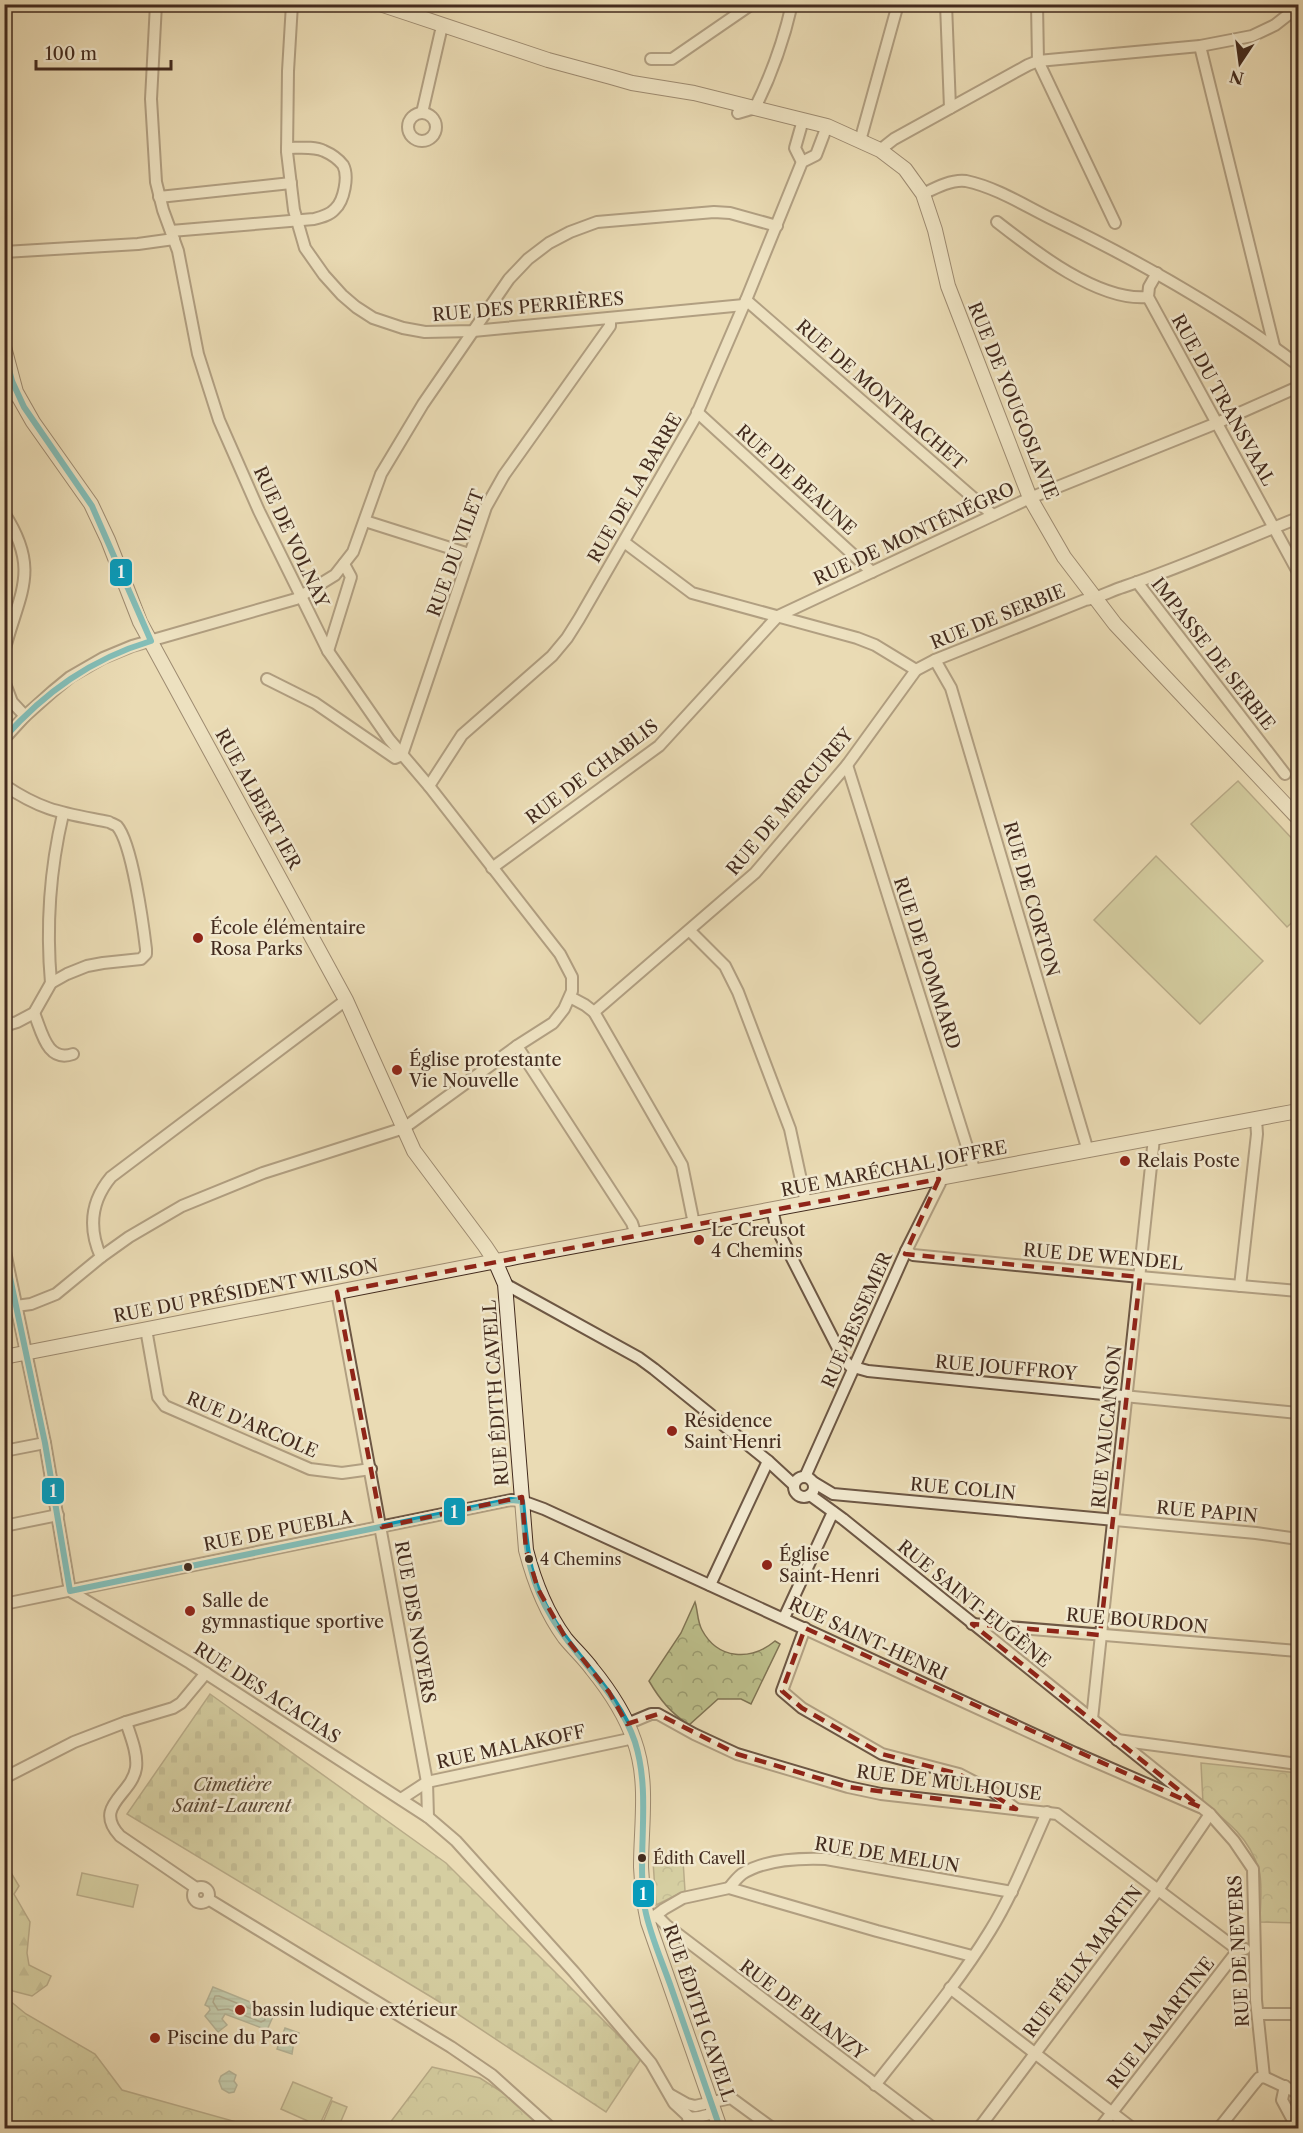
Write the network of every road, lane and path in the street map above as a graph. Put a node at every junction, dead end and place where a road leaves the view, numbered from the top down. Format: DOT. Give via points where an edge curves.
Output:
graph roads {
  1 [pos="156,4"];
  2 [pos="292,4"];
  3 [pos="380,4"];
  4 [pos="752,4"];
  5 [pos="792,4"];
  6 [pos="898,4"];
  7 [pos="946,4"];
  8 [pos="1037,4"];
  9 [pos="1299,7"];
  10 [pos="442,26"];
  11 [pos="1200,46"];
  12 [pos="651,59"];
  13 [pos="1038,61"];
  14 [pos="632,83"];
  15 [pos="755,108"];
  16 [pos="950,108"];
  17 [pos="422,113"];
  18 [pos="738,113"];
  19 [pos="801,124"];
  20 [pos="825,130"];
  21 [pos="860,141"];
  22 [pos="287,148"];
  23 [pos="880,150"];
  24 [pos="802,162"];
  25 [pos="291,183"];
  26 [pos="922,194"];
  27 [pos="159,197"];
  28 [pos="297,219"];
  29 [pos="997,222"];
  30 [pos="1115,223"];
  31 [pos="777,226"];
  32 [pos="173,235"];
  33 [pos="4,252"];
  34 [pos="1157,273"];
  35 [pos="1148,297"];
  36 [pos="745,302"];
  37 [pos="610,318"];
  38 [pos="473,332"];
  39 [pos="1274,346"];
  40 [pos="4,347"];
  41 [pos="1299,365"];
  42 [pos="1299,387"];
  43 [pos="10,396"];
  44 [pos="698,412"];
  45 [pos="1217,423"];
  46 [pos="1030,498"];
  47 [pos="4,513"];
  48 [pos="993,515"];
  49 [pos="1299,518"];
  50 [pos="365,521"];
  51 [pos="1274,527"];
  52 [pos="624,542"];
  53 [pos="469,554"];
  54 [pos="344,564"];
  55 [pos="872,572"];
  56 [pos="1299,572"];
  57 [pos="1137,582"];
  58 [pos="300,597"];
  59 [pos="1094,599"];
  60 [pos="778,616"];
  61 [pos="151,641"];
  62 [pos="328,651"];
  63 [pos="4,652"];
  64 [pos="935,660"];
  65 [pos="916,670"];
  66 [pos="267,679"];
  67 [pos="4,681"];
  68 [pos="25,716"];
  69 [pos="4,740"];
  70 [pos="402,755"];
  71 [pos="847,765"];
  72 [pos="1285,774"];
  73 [pos="4,785"];
  74 [pos="429,786"];
  75 [pos="63,814"];
  76 [pos="1299,818"];
  77 [pos="492,868"];
  78 [pos="690,931"];
  79 [pos="51,983"];
  80 [pos="570,997"];
  81 [pos="346,1000"];
  82 [pos="594,1012"];
  83 [pos="34,1013"];
  84 [pos="4,1026"];
  85 [pos="517,1046"];
  86 [pos="73,1054"];
  87 [pos="1299,1111"];
  88 [pos="1256,1119"];
  89 [pos="404,1128"];
  90 [pos="1154,1138"];
  91 [pos="1088,1150"];
  92 [pos="975,1172"];
  93 [pos="939,1179"];
  94 [pos="806,1203"];
  95 [pos="772,1209"];
  96 [pos="694,1224"];
  97 [pos="636,1235"];
  98 [pos="4,1247"];
  99 [pos="906,1251"];
  100 [pos="101,1257"];
  101 [pos="495,1261"];
  102 [pos="1140,1277"];
  103 [pos="505,1284"];
  104 [pos="1240,1286"];
  105 [pos="1299,1291"];
  106 [pos="338,1292"];
  107 [pos="16,1306"];
  108 [pos="146,1329"];
  109 [pos="26,1353"];
  110 [pos="4,1357"];
  111 [pos="854,1368"];
  112 [pos="1127,1396"];
  113 [pos="1299,1413"];
  114 [pos="45,1443"];
  115 [pos="4,1451"];
  116 [pos="768,1461"];
  117 [pos="371,1468"];
  118 [pos="809,1479"];
  119 [pos="794,1485"];
  120 [pos="810,1495"];
  121 [pos="522,1501"];
  122 [pos="832,1512"];
  123 [pos="58,1515"];
  124 [pos="1113,1520"];
  125 [pos="4,1526"];
  126 [pos="382,1527"];
  127 [pos="1299,1539"];
  128 [pos="710,1584"];
  129 [pos="70,1591"];
  130 [pos="4,1604"];
  131 [pos="784,1618"];
  132 [pos="972,1624"];
  133 [pos="805,1628"];
  134 [pos="1100,1635"];
  135 [pos="1299,1651"];
  136 [pos="206,1673"];
  137 [pos="1092,1719"];
  138 [pos="126,1722"];
  139 [pos="627,1724"];
  140 [pos="634,1738"];
  141 [pos="1117,1740"];
  142 [pos="1299,1764"];
  143 [pos="4,1778"];
  144 [pos="427,1782"];
  145 [pos="401,1799"];
  146 [pos="1200,1807"];
  147 [pos="1016,1809"];
  148 [pos="1047,1812"];
  149 [pos="1210,1815"];
  150 [pos="428,1817"];
  151 [pos="729,1888"];
  152 [pos="1158,1890"];
  153 [pos="1012,1892"];
  154 [pos="652,1918"];
  155 [pos="1254,1946"];
  156 [pos="1238,1950"];
  157 [pos="972,1956"];
  158 [pos="950,1988"];
  159 [pos="1258,2014"];
  160 [pos="1299,2014"];
  161 [pos="1034,2054"];
  162 [pos="1264,2077"];
  163 [pos="875,2085"];
  164 [pos="1285,2086"];
  165 [pos="1299,2093"];
  166 [pos="668,2094"];
  167 [pos="713,2108"];
  168 [pos="1112,2113"];
  169 [pos="688,2118"];
  170 [pos="551,2128"];
  171 [pos="701,2128"];
  172 [pos="720,2128"];
  173 [pos="772,2128"];
  174 [pos="933,2128"];
  175 [pos="979,2128"];
  176 [pos="1100,2128"];
  177 [pos="1132,2128"];
  178 [pos="1219,2128"];
  179 [pos="1297,2128"];
  1 -- 27 [label="street, RUE DE VOLNAY" via="151,99"];
  2 -- 22 [label="street, RUE DES PERRIÈRES"];
  3 -- 10 [label="main road"];
  4 -- 12 [label="street" via="672,59"];
  5 -- 15 [label="street"];
  6 -- 21 [label="street"];
  7 -- 16 [label="street"];
  8 -- 13 [label="street"];
  9 -- 11 [label="street" via="1252,36"];
  10 -- 14 [label="main road"];
  10 -- 17 [label="street"];
  11 -- 13 [label="street"];
  11 -- 39 [label="street"];
  13 -- 16 [label="street"];
  13 -- 30 [label="street"];
  14 -- 15 [label="main road"];
  14 -- 18 [label="main road"];
  15 -- 18 [label="street"];
  15 -- 19 [label="main road"];
  16 -- 23 [label="street"];
  18 -- 19 [label="main road"];
  19 -- 20 [label="main road, RUE DE YOUGOSLAVIE"];
  19 -- 24 [label="street, RUE DE LA BARRE" via="795,148"];
  20 -- 21 [label="main road, RUE DE YOUGOSLAVIE"];
  20 -- 24 [label="street, RUE DE LA BARRE" via="816,155"];
  21 -- 23 [label="main road, RUE DE YOUGOSLAVIE"];
  22 -- 25 [label="street, RUE DES PERRIÈRES"];
  22 -- 28 [label="street" via="322,150 344,166 343,193 336,209 314,219"];
  23 -- 26 [label="main road, RUE DE YOUGOSLAVIE" via="905,169"];
  24 -- 31 [label="street, RUE DE LA BARRE"];
  25 -- 27 [label="street"];
  25 -- 28 [label="street, RUE DES PERRIÈRES"];
  26 -- 34 [label="street" via="965,181 995,191"];
  26 -- 46 [label="main road, RUE DE YOUGOSLAVIE" via="948,286"];
  27 -- 32 [label="street, RUE DE VOLNAY"];
  28 -- 32 [label="street"];
  28 -- 38 [label="street, RUE DES PERRIÈRES" via="305,248 324,275 342,295 373,318 425,332"];
  29 -- 35 [label="street" via="1048,261 1080,279 1133,299"];
  31 -- 36 [label="street, RUE DE LA BARRE"];
  31 -- 38 [label="street" via="714,212 597,222 549,243 528,259 509,279"];
  32 -- 33 [label="street" via="138,244"];
  32 -- 58 [label="street, RUE DE VOLNAY" via="198,354 219,420"];
  34 -- 35 [label="street"];
  34 -- 39 [label="street"];
  35 -- 45 [label="street, RUE DU TRANSVAAL"];
  36 -- 37 [label="street, RUE DES PERRIÈRES"];
  36 -- 44 [label="street, RUE DE LA BARRE"];
  36 -- 48 [label="street, RUE DE MONTRACHET"];
  37 -- 38 [label="street, RUE DES PERRIÈRES"];
  37 -- 53 [label="street, RUE DU VILET" via="610,326 504,475 486,507"];
  38 -- 50 [label="street" via="381,474"];
  39 -- 41 [label="street"];
  40 -- 43 [label="main road, RUE ALBERT 1ER"];
  42 -- 45 [label="street, RUE DE MONTÉNÉGRO"];
  43 -- 61 [label="main road, RUE ALBERT 1ER" via="91,504"];
  44 -- 52 [label="street, RUE DE LA BARRE"];
  44 -- 55 [label="street, RUE DE BEAUNE"];
  45 -- 46 [label="street, RUE DE MONTÉNÉGRO"];
  45 -- 51 [label="street, RUE DU TRANSVAAL"];
  46 -- 48 [label="street, RUE DE MONTÉNÉGRO"];
  46 -- 59 [label="main road, RUE DE YOUGOSLAVIE"];
  47 -- 63 [label="street" via="17,535 24,567 23,593"];
  48 -- 55 [label="street, RUE DE MONTÉNÉGRO"];
  49 -- 51 [label="street, RUE DE SERBIE"];
  50 -- 53 [label="street"];
  50 -- 54 [label="street"];
  51 -- 56 [label="street, RUE DU TRANSVAAL"];
  51 -- 57 [label="street, RUE DE SERBIE"];
  52 -- 60 [label="street" via="692,593"];
  52 -- 74 [label="street, RUE DE LA BARRE" via="567,638 552,656 462,735"];
  53 -- 70 [label="street, RUE DU VILET"];
  54 -- 58 [label="street" via="335,575"];
  54 -- 62 [label="street" via="351,577"];
  55 -- 60 [label="street, RUE DE MONTÉNÉGRO"];
  57 -- 59 [label="street, RUE DE SERBIE"];
  57 -- 72 [label="street, IMPASSE DE SERBIE"];
  58 -- 61 [label="street"];
  58 -- 62 [label="street, RUE DE VOLNAY"];
  59 -- 64 [label="street, RUE DE SERBIE"];
  59 -- 76 [label="main road, RUE DE YOUGOSLAVIE"];
  60 -- 65 [label="street" via="870,642"];
  60 -- 77 [label="street, RUE DE CHABLIS" via="659,746"];
  61 -- 68 [label="street" via="87,667"];
  61 -- 81 [label="main road, RUE ALBERT 1ER"];
  62 -- 70 [label="street, RUE DE VOLNAY"];
  64 -- 65 [label="street, RUE DE SERBIE"];
  64 -- 91 [label="street, RUE DE CORTON" via="951,688"];
  65 -- 71 [label="street, RUE DE MERCUREY"];
  66 -- 70 [label="street" via="315,703 395,758"];
  67 -- 68 [label="street" via="12,702"];
  68 -- 69 [label="street"];
  70 -- 74 [label="street, RUE DE VOLNAY"];
  71 -- 78 [label="street, RUE DE MERCUREY" via="755,873"];
  71 -- 92 [label="street, RUE DE POMMARD"];
  73 -- 75 [label="street" via="35,804"];
  74 -- 77 [label="street, RUE DE VOLNAY"];
  75 -- 79 [label="street" via="51,895"];
  75 -- 79 [label="street" via="117,826 135,883 146,954 87,966"];
  77 -- 80 [label="street, RUE DE VOLNAY" via="569,968"];
  78 -- 82 [label="street, RUE DE MERCUREY"];
  78 -- 94 [label="street" via="725,966 738,992 790,1129"];
  79 -- 83 [label="street"];
  80 -- 82 [label="street"];
  80 -- 85 [label="street, RUE DE VOLNAY" via="553,1023"];
  81 -- 89 [label="main road, RUE ALBERT 1ER"];
  81 -- 100 [label="street" via="111,1176 94,1208 93,1233"];
  82 -- 96 [label="street" via="682,1165"];
  83 -- 84 [label="street"];
  83 -- 86 [label="street" via="49,1050 65,1057"];
  85 -- 89 [label="street, RUE DE VOLNAY"];
  85 -- 97 [label="street" via="632,1223"];
  87 -- 88 [label="main road, RUE MARÉCHAL JOFFRE"];
  88 -- 90 [label="main road, RUE MARÉCHAL JOFFRE"];
  88 -- 104 [label="street"];
  89 -- 100 [label="street, RUE DE VOLNAY" via="263,1173 200,1198"];
  89 -- 101 [label="main road, RUE ALBERT 1ER" via="420,1160"];
  90 -- 91 [label="main road, RUE MARÉCHAL JOFFRE"];
  90 -- 102 [label="street, RUE VAUCANSON"];
  91 -- 92 [label="main road, RUE MARÉCHAL JOFFRE"];
  92 -- 93 [label="main road, RUE MARÉCHAL JOFFRE"];
  93 -- 94 [label="main road, RUE MARÉCHAL JOFFRE"];
  93 -- 99 [label="street, RUE BESSEMER"];
  94 -- 95 [label="main road, RUE MARÉCHAL JOFFRE"];
  95 -- 96 [label="main road, RUE MARÉCHAL JOFFRE"];
  95 -- 111 [label="street" via="776,1227 838,1349"];
  96 -- 97 [label="main road, RUE MARÉCHAL JOFFRE"];
  97 -- 101 [label="main road, RUE MARÉCHAL JOFFRE"];
  98 -- 107 [label="street"];
  99 -- 102 [label="street, RUE DE WENDEL" via="913,1255"];
  99 -- 111 [label="street, RUE BESSEMER"];
  100 -- 107 [label="street, RUE DE VOLNAY" via="56,1294"];
  101 -- 103 [label="main road, RUE ÉDITH CAVELL"];
  101 -- 106 [label="main road, RUE DU PRÉSIDENT WILSON"];
  102 -- 104 [label="street, RUE DE WENDEL"];
  102 -- 112 [label="street, RUE VAUCANSON"];
  103 -- 116 [label="street" via="639,1358"];
  103 -- 121 [label="main road, RUE ÉDITH CAVELL"];
  104 -- 105 [label="street, RUE DE WENDEL"];
  106 -- 108 [label="main road, RUE DU PRÉSIDENT WILSON"];
  106 -- 117 [label="street, RUE DES NOYERS"];
  107 -- 109 [label="street"];
  108 -- 109 [label="main road, RUE DU PRÉSIDENT WILSON"];
  108 -- 117 [label="street, RUE D'ARCOLE" via="158,1397 165,1406 310,1469 342,1473"];
  109 -- 110 [label="main road, RUE DU PRÉSIDENT WILSON"];
  109 -- 114 [label="street"];
  111 -- 112 [label="street, RUE JOUFFROY"];
  111 -- 118 [label="street, RUE BESSEMER"];
  112 -- 113 [label="street, RUE JOUFFROY"];
  112 -- 124 [label="street, RUE VAUCANSON"];
  114 -- 115 [label="street"];
  114 -- 123 [label="street"];
  116 -- 119 [label="street"];
  116 -- 128 [label="street"];
  117 -- 126 [label="street, RUE DES NOYERS"];
  118 -- 119 [label="street" via="798,1478"];
  118 -- 120 [label="street" via="814,1489"];
  118 -- 124 [label="street, RUE COLIN" via="833,1494"];
  119 -- 120 [label="street" via="799,1496"];
  120 -- 122 [label="street, RUE SAINT-EUGÈNE"];
  121 -- 126 [label="street, RUE DE PUEBLA"];
  121 -- 128 [label="street, RUE SAINT-HENRI"];
  121 -- 139 [label="main road, RUE ÉDITH CAVELL" via="526,1550 538,1589 565,1637 592,1668"];
  122 -- 131 [label="street"];
  122 -- 132 [label="street, RUE SAINT-EUGÈNE"];
  123 -- 125 [label="street"];
  123 -- 129 [label="street"];
  124 -- 127 [label="street, RUE PAPIN"];
  124 -- 134 [label="street, RUE VAUCANSON"];
  126 -- 129 [label="street, RUE DE PUEBLA"];
  126 -- 144 [label="street, RUE DES NOYERS"];
  128 -- 131 [label="street, RUE SAINT-HENRI"];
  129 -- 130 [label="street, RUE DE PUEBLA"];
  129 -- 136 [label="street, RUE DES ACACIAS"];
  131 -- 133 [label="street, RUE SAINT-HENRI"];
  132 -- 134 [label="street, RUE BOURDON"];
  132 -- 137 [label="street, RUE SAINT-EUGÈNE"];
  133 -- 146 [label="street, RUE SAINT-HENRI"];
  133 -- 147 [label="street" via="782,1691 802,1708 882,1754 959,1774"];
  134 -- 135 [label="street, RUE BOURDON"];
  134 -- 137 [label="street, RUE VAUCANSON"];
  136 -- 138 [label="street" via="173,1708"];
  136 -- 145 [label="street, RUE DES ACACIAS"];
  137 -- 141 [label="street, RUE SAINT-EUGÈNE"];
  138 -- 143 [label="street" via="74,1742"];
  138 -- 170 [label="street" via="136,1766 129,1785 114,1801 111,1811 113,1828 120,1836 196,1888 195,1901 202,1904 208,1899 451,2047 492,2075"];
  139 -- 140 [label="main road, RUE ÉDITH CAVELL"];
  139 -- 147 [label="street, RUE DE MULHOUSE" via="658,1714 736,1754 848,1787"];
  140 -- 144 [label="street, RUE MALAKOFF"];
  140 -- 154 [label="main road, RUE ÉDITH CAVELL" via="643,1776 642,1888"];
  141 -- 142 [label="street"];
  141 -- 146 [label="street, RUE SAINT-EUGÈNE"];
  144 -- 145 [label="street, RUE MALAKOFF"];
  144 -- 150 [label="street, RUE DES NOYERS"];
  145 -- 150 [label="street, RUE DES ACACIAS"];
  146 -- 149 [label="street, RUE SAINT-EUGÈNE"];
  147 -- 148 [label="street, RUE DE MULHOUSE"];
  148 -- 152 [label="street, RUE DE MULHOUSE" via="1070,1822"];
  148 -- 153 [label="street"];
  149 -- 152 [label="street, RUE FÉLIX MARTIN"];
  149 -- 155 [label="street, RUE DE NEVERS" via="1253,1869"];
  150 -- 166 [label="street, RUE DES ACACIAS" via="456,1841 631,2038"];
  151 -- 153 [label="street, RUE DE MELUN" via="749,1871 809,1858"];
  151 -- 154 [label="street" via="683,1898"];
  151 -- 157 [label="street"];
  152 -- 156 [label="street, RUE DE MULHOUSE"];
  152 -- 161 [label="street, RUE FÉLIX MARTIN"];
  153 -- 157 [label="street"];
  154 -- 163 [label="street, RUE DE BLANZY"];
  154 -- 167 [label="main road, RUE ÉDITH CAVELL"];
  155 -- 156 [label="street, RUE LAMARTINE"];
  155 -- 159 [label="street, RUE DE NEVERS"];
  156 -- 168 [label="street, RUE LAMARTINE"];
  157 -- 158 [label="street"];
  158 -- 161 [label="street"];
  158 -- 163 [label="street"];
  159 -- 160 [label="street"];
  159 -- 162 [label="street, RUE DE NEVERS"];
  161 -- 168 [label="street"];
  161 -- 175 [label="street, RUE FÉLIX MARTIN"];
  162 -- 164 [label="street"];
  162 -- 178 [label="street" via="1259,2078"];
  163 -- 174 [label="street, RUE DE BLANZY"];
  164 -- 165 [label="street"];
  164 -- 179 [label="street" via="1281,2100"];
  166 -- 167 [label="street" via="687,2104"];
  166 -- 169 [label="street, RUE DES ACACIAS"];
  167 -- 169 [label="street" via="699,2117"];
  167 -- 172 [label="main road, RUE ÉDITH CAVELL"];
  167 -- 173 [label="street" via="731,2098"];
  168 -- 176 [label="street, RUE LAMARTINE"];
  168 -- 177 [label="street"];
  169 -- 171 [label="street, RUE DES ACACIAS"];
}
